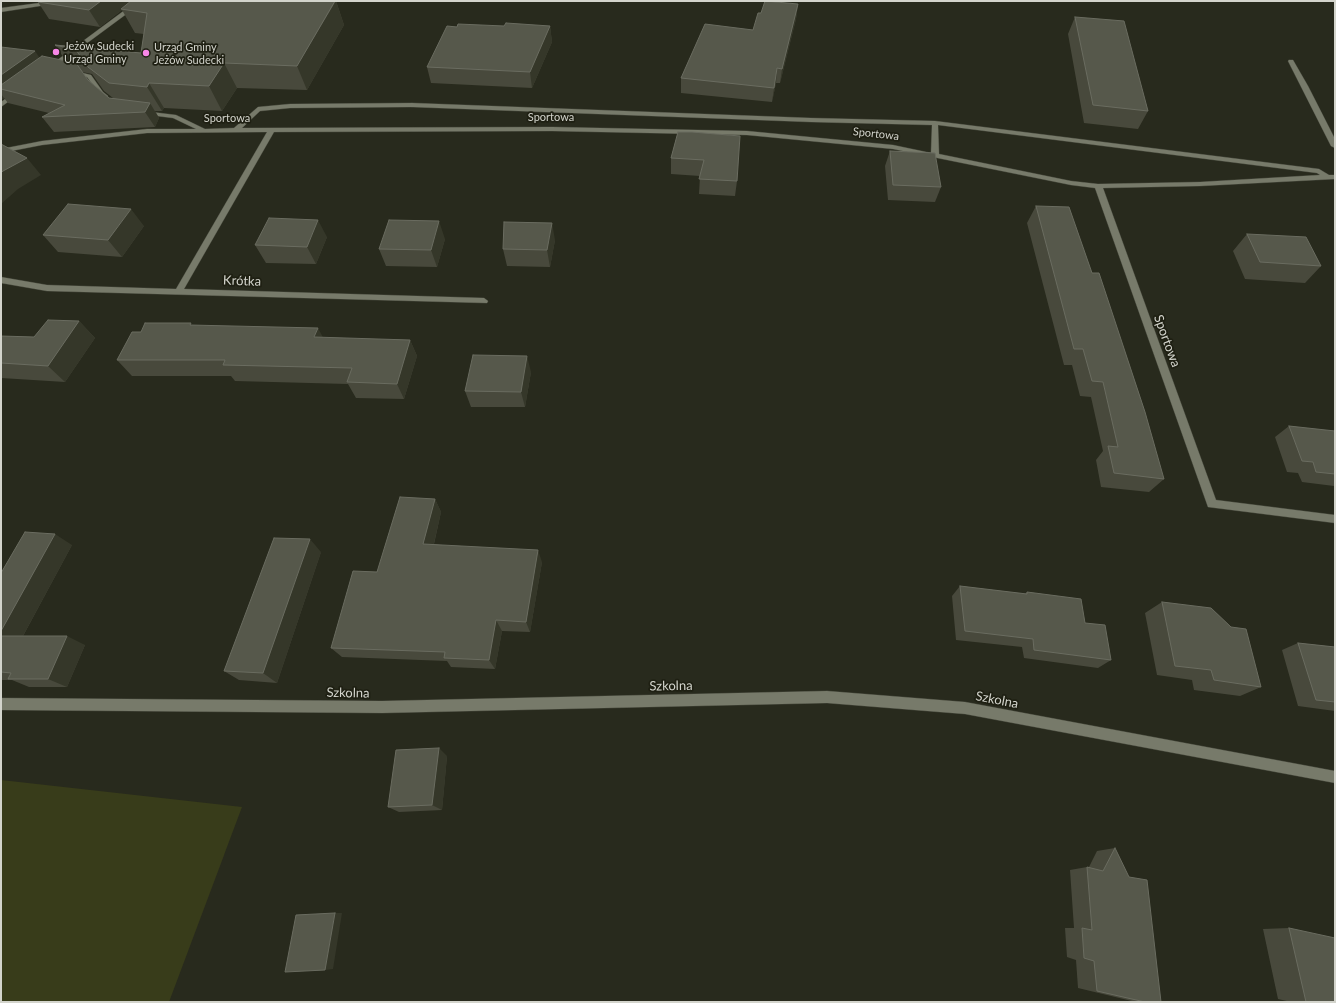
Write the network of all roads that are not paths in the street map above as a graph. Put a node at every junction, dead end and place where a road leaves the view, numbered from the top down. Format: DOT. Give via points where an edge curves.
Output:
graph roads {
  1 [pos="75,1"];
  2 [pos="141,1"];
  3 [pos="68,2"];
  4 [pos="1,10"];
  5 [pos="1291,61"];
  6 [pos="50,68"];
  7 [pos="58,70"];
  8 [pos="66,71"];
  9 [pos="44,73"];
  10 [pos="26,87"];
  11 [pos="112,102"];
  12 [pos="1,105"];
  13 [pos="137,112"];
  14 [pos="935,123"];
  15 [pos="237,129"];
  16 [pos="204,130"];
  17 [pos="272,130"];
  18 [pos="1335,146"];
  19 [pos="1,151"];
  20 [pos="935,154"];
  21 [pos="1331,177"];
  22 [pos="1098,186"];
  23 [pos="1,280"];
  24 [pos="178,292"];
  25 [pos="484,301"];
  26 [pos="1335,519"];
  27 [pos="1,704"];
  28 [pos="1335,777"];
  1 -- 3 [label="street"];
  2 -- 6 [label="street"];
  3 -- 4 [label="street"];
  5 -- 18 [label="street"];
  6 -- 7 [label="street"];
  6 -- 9 [label="street"];
  8 -- 11 [label="street" via="89,76 101,93"];
  10 -- 12 [label="street"];
  13 -- 16 [label="street" via="174,116"];
  14 -- 15 [label="street" via="412,105 290,106 258,109"];
  14 -- 20 [label="street"];
  14 -- 21 [label="street" via="1320,171"];
  15 -- 16 [label="street, Sportowa"];
  15 -- 17 [label="street, Sportowa"];
  16 -- 19 [label="street, Sportowa" via="147,131 42,143"];
  17 -- 20 [label="street, Sportowa" via="552,129 746,133 893,147"];
  17 -- 24 [label="street"];
  20 -- 22 [label="street, Sportowa" via="1072,183"];
  21 -- 22 [label="street, Sportowa"];
  22 -- 26 [label="street, Sportowa" via="1212,504"];
  23 -- 24 [label="street, Krótka" via="47,288"];
  24 -- 25 [label="street, Krótka"];
  27 -- 28 [label="street, Szkolna" via="382,707 827,697 965,708"];
}
